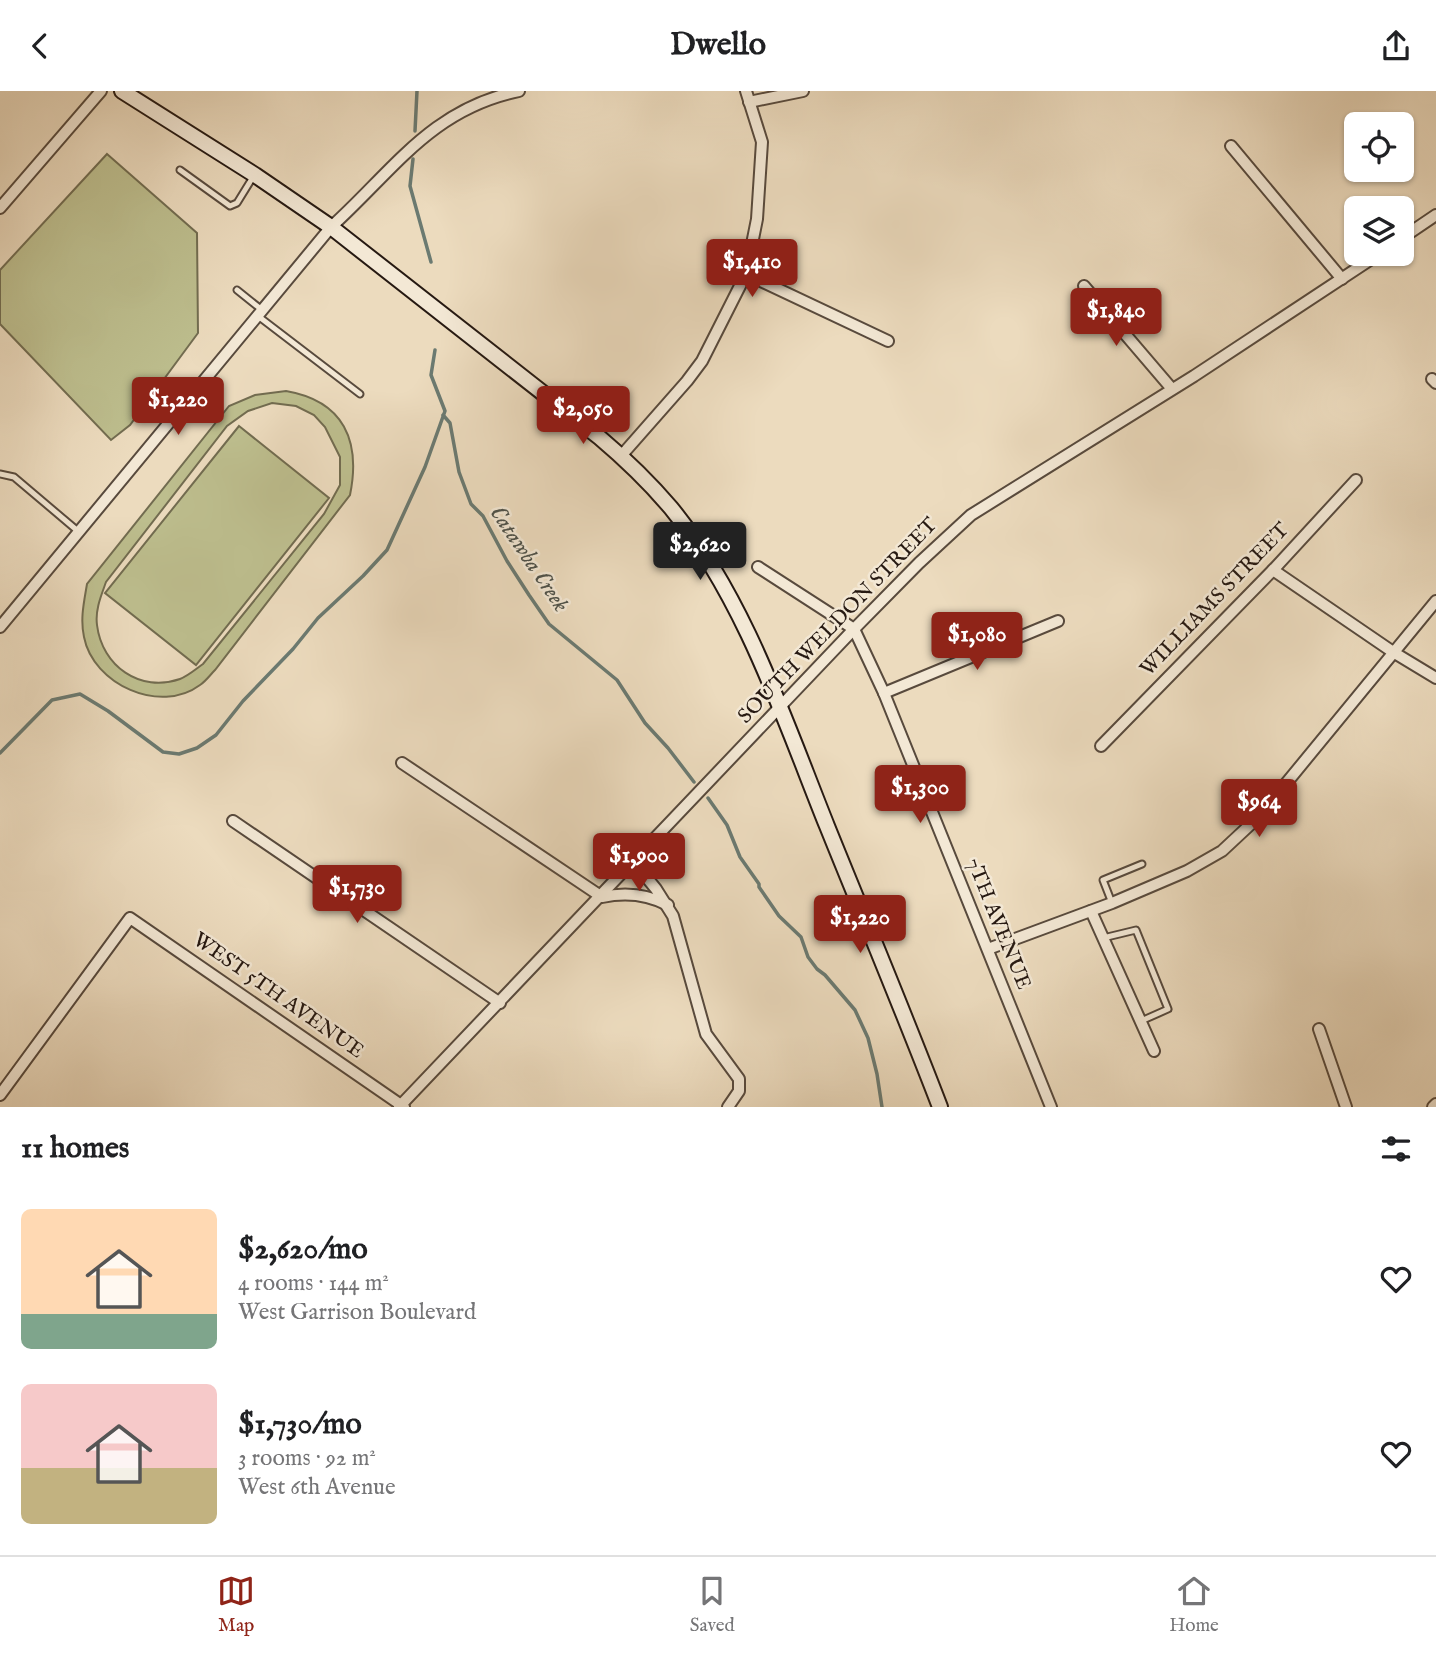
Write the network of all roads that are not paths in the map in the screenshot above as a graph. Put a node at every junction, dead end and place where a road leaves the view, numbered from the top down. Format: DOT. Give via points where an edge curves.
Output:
graph roads {
  1 [pos="101,91"];
  2 [pos="122,91"];
  3 [pos="519,91"];
  4 [pos="803,91"];
  5 [pos="748,97"];
  6 [pos="1231,146"];
  7 [pos="180,170"];
  8 [pos="255,175"];
  9 [pos="0,208"];
  10 [pos="1436,215"];
  11 [pos="331,227"];
  12 [pos="1414,230"];
  13 [pos="1361,266"];
  14 [pos="746,274"];
  15 [pos="1342,279"];
  16 [pos="1084,286"];
  17 [pos="237,290"];
  18 [pos="260,313"];
  19 [pos="888,341"];
  20 [pos="1172,389"];
  21 [pos="360,394"];
  22 [pos="621,456"];
  23 [pos="0,474"];
  24 [pos="1356,480"];
  25 [pos="79,532"];
  26 [pos="758,566"];
  27 [pos="1273,570"];
  28 [pos="1436,601"];
  29 [pos="1058,621"];
  30 [pos="0,627"];
  31 [pos="854,629"];
  32 [pos="1393,652"];
  33 [pos="1436,678"];
  34 [pos="884,693"];
  35 [pos="779,708"];
  36 [pos="1101,745"];
  37 [pos="402,763"];
  38 [pos="233,821"];
  39 [pos="634,862"];
  40 [pos="1142,864"];
  41 [pos="601,897"];
  42 [pos="1112,903"];
  43 [pos="668,905"];
  44 [pos="1091,911"];
  45 [pos="1103,938"];
  46 [pos="988,949"];
  47 [pos="500,1003"];
  48 [pos="1141,1021"];
  49 [pos="1319,1028"];
  50 [pos="1154,1051"];
  51 [pos="0,1095"];
  52 [pos="402,1106"];
  53 [pos="728,1107"];
  54 [pos="940,1107"];
  55 [pos="1051,1107"];
  56 [pos="1346,1107"];
  1 -- 9 [label="street"];
  2 -- 8 [label="main road"];
  3 -- 11 [label="street" via="495,96 426,133"];
  4 -- 5 [label="street"];
  5 -- 14 [label="street" via="762,142 757,219"];
  6 -- 15 [label="street"];
  7 -- 8 [label="lane" via="230,206 237,203"];
  8 -- 11 [label="main road"];
  10 -- 12 [label="street"];
  11 -- 18 [label="street"];
  11 -- 22 [label="main road"];
  13 -- 15 [label="street, SOUTH WELDON STREET"];
  14 -- 19 [label="street"];
  14 -- 22 [label="street" via="702,361"];
  15 -- 20 [label="street, SOUTH WELDON STREET"];
  16 -- 20 [label="street"];
  17 -- 18 [label="lane"];
  18 -- 21 [label="lane"];
  18 -- 25 [label="street"];
  20 -- 31 [label="street, SOUTH WELDON STREET" via="971,515"];
  22 -- 35 [label="main road" via="670,507 712,567 741,619"];
  23 -- 25 [label="lane" via="14,477"];
  24 -- 27 [label="street, WILLIAMS STREET"];
  25 -- 30 [label="street"];
  26 -- 31 [label="street"];
  27 -- 32 [label="street"];
  27 -- 36 [label="street, WILLIAMS STREET"];
  28 -- 32 [label="street"];
  29 -- 34 [label="street"];
  31 -- 34 [label="street, 7TH AVENUE"];
  31 -- 35 [label="street, SOUTH WELDON STREET"];
  32 -- 33 [label="street"];
  32 -- 42 [label="street" via="1261,813 1222,851"];
  34 -- 46 [label="street, 7TH AVENUE"];
  35 -- 39 [label="street, SOUTH WELDON STREET"];
  35 -- 54 [label="main road"];
  37 -- 41 [label="street"];
  38 -- 47 [label="street"];
  39 -- 41 [label="street, SOUTH WELDON STREET"];
  39 -- 43 [label="street"];
  40 -- 42 [label="lane" via="1103,880"];
  41 -- 43 [label="street" via="638,895"];
  41 -- 47 [label="street, SOUTH WELDON STREET"];
  42 -- 44 [label="street"];
  43 -- 53 [label="street" via="706,1034 739,1079 739,1091"];
  44 -- 45 [label="street"];
  44 -- 46 [label="street"];
  45 -- 48 [label="street"];
  45 -- 48 [label="lane" via="1136,930 1168,1009"];
  46 -- 55 [label="street, 7TH AVENUE"];
  47 -- 52 [label="street, SOUTH WELDON STREET"];
  48 -- 50 [label="street"];
  49 -- 56 [label="street"];
  51 -- 52 [label="street, WEST 5TH AVENUE" via="130,918"];
}
